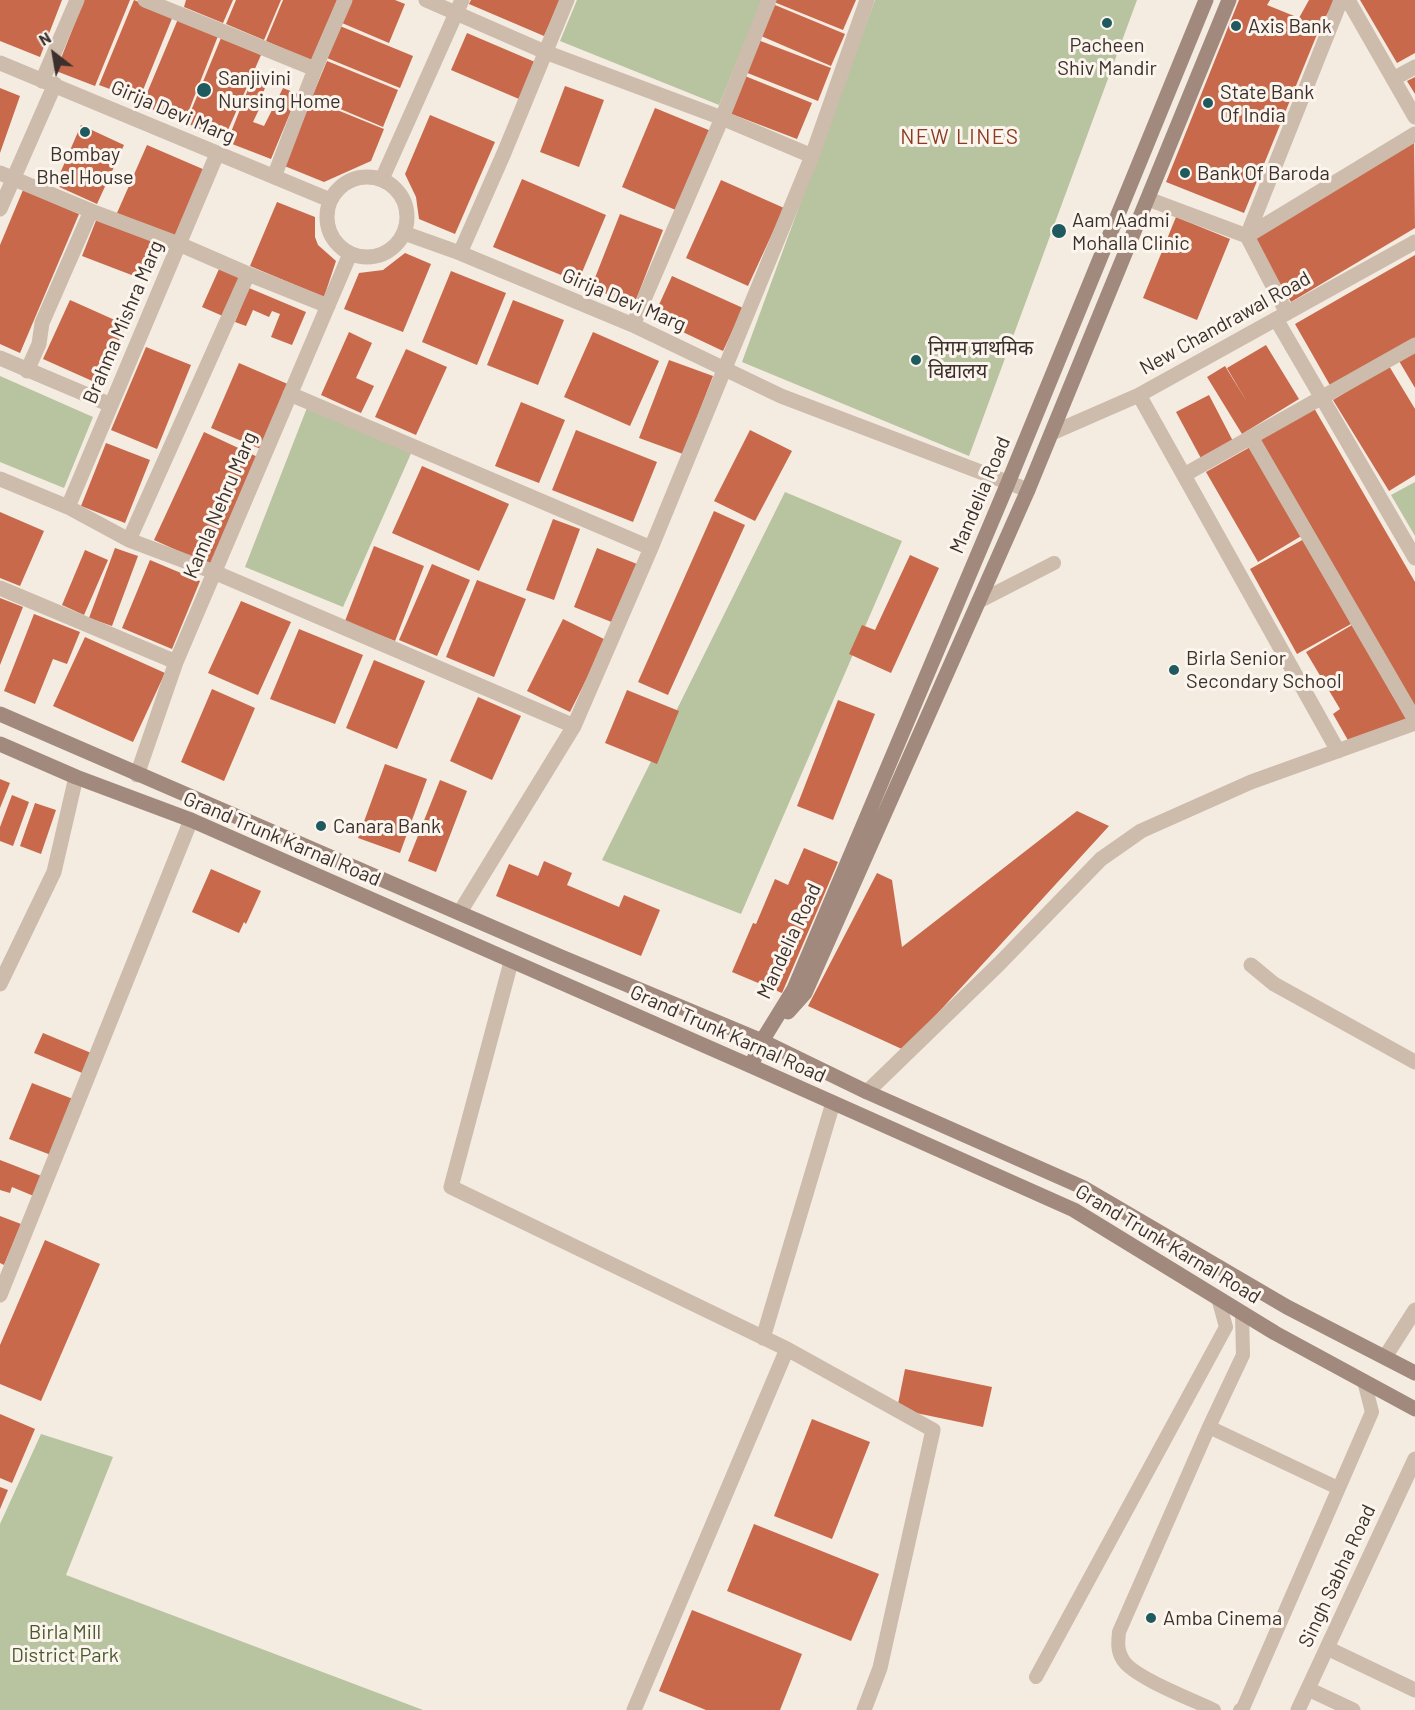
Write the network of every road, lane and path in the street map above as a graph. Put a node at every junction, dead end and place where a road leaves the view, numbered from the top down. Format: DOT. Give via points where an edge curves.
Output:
graph roads {
  1 [pos="77,0"];
  2 [pos="145,0"];
  3 [pos="345,0"];
  4 [pos="426,0"];
  5 [pos="567,0"];
  6 [pos="769,0"];
  7 [pos="867,0"];
  8 [pos="1206,0"];
  9 [pos="1229,0"];
  10 [pos="1341,0"];
  11 [pos="1348,0"];
  12 [pos="459,6"];
  13 [pos="545,52"];
  14 [pos="0,63"];
  15 [pos="1415,67"];
  16 [pos="315,69"];
  17 [pos="1393,79"];
  18 [pos="49,83"];
  19 [pos="1415,117"];
  20 [pos="722,118"];
  21 [pos="1415,134"];
  22 [pos="217,154"];
  23 [pos="812,156"];
  24 [pos="6,176"];
  25 [pos="274,177"];
  26 [pos="382,179"];
  27 [pos="1148,199"];
  28 [pos="330,200"];
  29 [pos="0,209"];
  30 [pos="91,211"];
  31 [pos="404,233"];
  32 [pos="1248,236"];
  33 [pos="1415,242"];
  34 [pos="179,244"];
  35 [pos="460,253"];
  36 [pos="350,254"];
  37 [pos="248,274"];
  38 [pos="328,306"];
  39 [pos="1281,316"];
  40 [pos="633,326"];
  41 [pos="1415,345"];
  42 [pos="0,358"];
  43 [pos="726,368"];
  44 [pos="27,371"];
  45 [pos="290,394"];
  46 [pos="1138,395"];
  47 [pos="1320,398"];
  48 [pos="111,405"];
  49 [pos="1052,433"];
  50 [pos="1251,437"];
  51 [pos="1184,475"];
  52 [pos="0,479"];
  53 [pos="1008,483"];
  54 [pos="1028,490"];
  55 [pos="68,507"];
  56 [pos="129,540"];
  57 [pos="651,548"];
  58 [pos="1415,558"];
  59 [pos="1054,563"];
  60 [pos="214,572"];
  61 [pos="0,588"];
  62 [pos="978,602"];
  63 [pos="176,662"];
  64 [pos="0,714"];
  65 [pos="1415,722"];
  66 [pos="574,726"];
  67 [pos="0,744"];
  68 [pos="1338,751"];
  69 [pos="137,775"];
  70 [pos="76,777"];
  71 [pos="191,820"];
  72 [pos="460,912"];
  73 [pos="511,962"];
  74 [pos="1251,965"];
  75 [pos="0,984"];
  76 [pos="762,1041"];
  77 [pos="1415,1062"];
  78 [pos="751,1066"];
  79 [pos="867,1092"];
  80 [pos="833,1103"];
  81 [pos="0,1295"];
  82 [pos="1218,1299"];
  83 [pos="1415,1310"];
  84 [pos="1242,1313"];
  85 [pos="764,1338"];
  86 [pos="787,1349"];
  87 [pos="1385,1357"];
  88 [pos="1415,1373"];
  89 [pos="1364,1381"];
  90 [pos="1415,1409"];
  91 [pos="1209,1427"];
  92 [pos="1415,1459"];
  93 [pos="1338,1488"];
  94 [pos="1327,1648"];
  95 [pos="1036,1677"];
  96 [pos="1308,1689"];
  97 [pos="1415,1690"];
  98 [pos="634,1710"];
  99 [pos="864,1710"];
  100 [pos="1214,1710"];
  101 [pos="1240,1710"];
  102 [pos="1298,1710"];
  103 [pos="1353,1710"];
  1 -- 18 [label="street"];
  2 -- 16 [label="street"];
  3 -- 16 [label="street"];
  4 -- 12 [label="street"];
  5 -- 13 [label="street"];
  6 -- 20 [label="street"];
  7 -- 23 [label="street"];
  8 -- 53 [label="main road, Mandelia Road"];
  9 -- 27 [label="main road, Mandelia Road"];
  10 -- 32 [label="street"];
  11 -- 17 [label="street"];
  12 -- 13 [label="street"];
  12 -- 26 [label="street"];
  13 -- 20 [label="street"];
  13 -- 35 [label="street"];
  14 -- 18 [label="street, Girija Devi Marg"];
  15 -- 17 [label="street"];
  16 -- 25 [label="street"];
  17 -- 19 [label="street"];
  18 -- 22 [label="street, Girija Devi Marg"];
  18 -- 24 [label="street"];
  20 -- 23 [label="street"];
  20 -- 40 [label="street"];
  21 -- 32 [label="street"];
  22 -- 25 [label="street, Girija Devi Marg"];
  22 -- 34 [label="street, Brahma Mishra Marg"];
  23 -- 43 [label="street"];
  24 -- 29 [label="street"];
  24 -- 30 [label="street"];
  25 -- 28 [label="street, Girija Devi Marg"];
  26 -- 28 [label="street" via="356,178 344,184"];
  26 -- 31 [label="street" via="401,195 406,208"];
  27 -- 32 [label="street"];
  27 -- 49 [label="main road, Mandelia Road"];
  28 -- 36 [label="street" via="328,228 332,238"];
  30 -- 34 [label="street"];
  30 -- 44 [label="street" via="42,323 39,344"];
  31 -- 35 [label="street, Girija Devi Marg"];
  31 -- 36 [label="street" via="397,244 375,257"];
  32 -- 39 [label="street"];
  33 -- 39 [label="street, New Chandrawal Road"];
  34 -- 37 [label="street"];
  34 -- 48 [label="street, Brahma Mishra Marg"];
  35 -- 40 [label="street, Girija Devi Marg"];
  36 -- 38 [label="street, Kamla Nehru Marg"];
  37 -- 38 [label="street"];
  37 -- 56 [label="street"];
  38 -- 45 [label="street, Kamla Nehru Marg"];
  39 -- 46 [label="street, New Chandrawal Road"];
  39 -- 47 [label="street"];
  40 -- 43 [label="street, Girija Devi Marg"];
  41 -- 47 [label="street"];
  42 -- 44 [label="street"];
  43 -- 53 [label="street, Girija Devi Marg" via="781,396"];
  43 -- 57 [label="street"];
  44 -- 48 [label="street"];
  45 -- 57 [label="street"];
  45 -- 60 [label="street, Kamla Nehru Marg"];
  46 -- 49 [label="street, New Chandrawal Road"];
  46 -- 51 [label="street"];
  47 -- 50 [label="street"];
  47 -- 58 [label="street"];
  48 -- 55 [label="street, Brahma Mishra Marg"];
  49 -- 54 [label="main road, Mandelia Road"];
  50 -- 51 [label="street"];
  50 -- 65 [label="street"];
  51 -- 68 [label="street"];
  52 -- 55 [label="street"];
  53 -- 54 [label="street, Girija Devi Marg"];
  53 -- 76 [label="main road, Mandelia Road" via="794,989"];
  54 -- 62 [label="main road, Mandelia Road"];
  55 -- 56 [label="street"];
  56 -- 60 [label="street"];
  57 -- 66 [label="street"];
  59 -- 62 [label="lane"];
  60 -- 63 [label="street, Kamla Nehru Marg"];
  60 -- 66 [label="street"];
  61 -- 63 [label="street"];
  62 -- 76 [label="main road, Mandelia Road" via="805,993"];
  63 -- 69 [label="street, Kamla Nehru Marg"];
  64 -- 69 [label="main road, Grand Trunk Karnal Road"];
  65 -- 68 [label="street"];
  66 -- 72 [label="street"];
  67 -- 70 [label="main road, Grand Trunk Karnal Road"];
  68 -- 79 [label="street" via="1251,782 1141,831 1101,859"];
  69 -- 72 [label="main road, Grand Trunk Karnal Road"];
  70 -- 71 [label="main road, Grand Trunk Karnal Road"];
  70 -- 75 [label="street" via="54,872"];
  71 -- 73 [label="main road, Grand Trunk Karnal Road"];
  71 -- 81 [label="street"];
  72 -- 76 [label="main road, Grand Trunk Karnal Road"];
  73 -- 78 [label="main road, Grand Trunk Karnal Road"];
  73 -- 85 [label="street" via="452,1187"];
  74 -- 77 [label="street" via="1274,984"];
  76 -- 78 [label="main road"];
  76 -- 79 [label="main road, Grand Trunk Karnal Road"];
  78 -- 80 [label="main road, Grand Trunk Karnal Road"];
  79 -- 87 [label="main road, Grand Trunk Karnal Road" via="1082,1187 1287,1307"];
  80 -- 82 [label="main road, Grand Trunk Karnal Road" via="1074,1210"];
  80 -- 85 [label="street"];
  82 -- 84 [label="main road, Grand Trunk Karnal Road"];
  82 -- 95 [label="lane" via="1226,1327"];
  83 -- 87 [label="street"];
  84 -- 89 [label="main road, Grand Trunk Karnal Road"];
  84 -- 91 [label="lane" via="1243,1355"];
  85 -- 86 [label="street"];
  86 -- 98 [label="street"];
  86 -- 99 [label="street" via="933,1430 880,1668"];
  87 -- 88 [label="main road, Grand Trunk Karnal Road"];
  89 -- 90 [label="main road, Grand Trunk Karnal Road"];
  89 -- 93 [label="lane" via="1372,1412"];
  91 -- 93 [label="lane"];
  91 -- 100 [label="lane" via="1119,1632 1118,1648 1134,1671"];
  92 -- 94 [label="street, Singh Sabha Road"];
  93 -- 101 [label="lane"];
  94 -- 96 [label="street, Singh Sabha Road"];
  94 -- 97 [label="street"];
  96 -- 102 [label="street, Singh Sabha Road"];
  96 -- 103 [label="street"];
}
